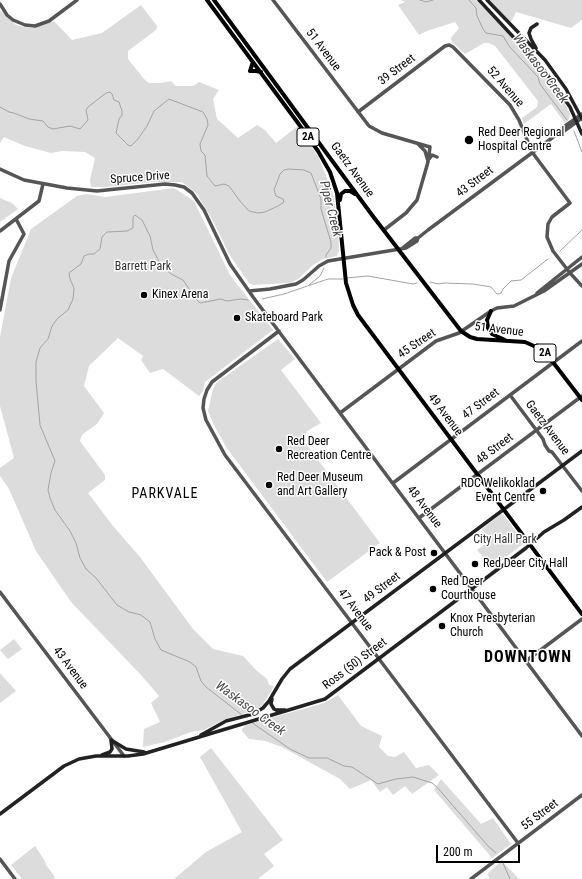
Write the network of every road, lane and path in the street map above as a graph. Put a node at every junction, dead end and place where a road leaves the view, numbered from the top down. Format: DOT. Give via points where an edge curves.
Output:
graph roads {
  1 [pos="76,0"];
  2 [pos="207,0"];
  3 [pos="214,0"];
  4 [pos="273,0"];
  5 [pos="479,0"];
  6 [pos="487,0"];
  7 [pos="0,4"];
  8 [pos="536,24"];
  9 [pos="448,45"];
  10 [pos="538,53"];
  11 [pos="253,62"];
  12 [pos="261,72"];
  13 [pos="358,112"];
  14 [pos="582,117"];
  15 [pos="576,120"];
  16 [pos="582,134"];
  17 [pos="416,142"];
  18 [pos="532,152"];
  19 [pos="437,157"];
  20 [pos="428,162"];
  21 [pos="0,169"];
  22 [pos="43,184"];
  23 [pos="359,196"];
  24 [pos="339,209"];
  25 [pos="16,219"];
  26 [pos="384,230"];
  27 [pos="0,231"];
  28 [pos="399,250"];
  29 [pos="582,257"];
  30 [pos="343,259"];
  31 [pos="582,264"];
  32 [pos="567,269"];
  33 [pos="570,273"];
  34 [pos="582,286"];
  35 [pos="249,291"];
  36 [pos="533,297"];
  37 [pos="0,310"];
  38 [pos="491,311"];
  39 [pos="488,328"];
  40 [pos="279,331"];
  41 [pos="461,331"];
  42 [pos="490,340"];
  43 [pos="582,341"];
  44 [pos="509,342"];
  45 [pos="554,363"];
  46 [pos="399,369"];
  47 [pos="510,395"];
  48 [pos="581,398"];
  49 [pos="340,413"];
  50 [pos="536,430"];
  51 [pos="451,439"];
  52 [pos="582,451"];
  53 [pos="562,466"];
  54 [pos="477,474"];
  55 [pos="393,483"];
  56 [pos="582,492"];
  57 [pos="582,507"];
  58 [pos="504,510"];
  59 [pos="419,518"];
  60 [pos="530,545"];
  61 [pos="445,553"];
  62 [pos="472,589"];
  63 [pos="0,592"];
  64 [pos="582,614"];
  65 [pos="582,618"];
  66 [pos="352,623"];
  67 [pos="379,659"];
  68 [pos="526,661"];
  69 [pos="274,695"];
  70 [pos="292,710"];
  71 [pos="238,718"];
  72 [pos="221,724"];
  73 [pos="235,727"];
  74 [pos="198,736"];
  75 [pos="582,736"];
  76 [pos="111,740"];
  77 [pos="147,753"];
  78 [pos="100,756"];
  79 [pos="124,756"];
  80 [pos="582,795"];
  81 [pos="0,814"];
  82 [pos="518,843"];
  83 [pos="0,859"];
  84 [pos="15,879"];
  85 [pos="471,879"];
  1 -- 7 [label="street" via="42,24 28,26 16,22 7,15"];
  2 -- 11 [label="main road, Gaetz Avenue / 2A"];
  3 -- 23 [label="main road, Gaetz Avenue / 2A"];
  4 -- 13 [label="street, 51 Avenue"];
  5 -- 15 [label="main road" via="544,70"];
  6 -- 10 [label="main road"];
  8 -- 10 [label="main road" via="529,34"];
  9 -- 13 [label="street, 39 Street"];
  9 -- 18 [label="street, 52 Avenue" via="455,48 508,102 519,120"];
  10 -- 14 [label="main road" via="566,89"];
  11 -- 12 [label="main road, Gaetz Avenue / 2A"];
  11 -- 12 [label="main road" via="250,71"];
  12 -- 24 [label="main road, Gaetz Avenue / 2A" via="326,163 337,193"];
  13 -- 17 [label="street, 51 Avenue" via="377,131"];
  14 -- 15 [label="street, 43 Street"];
  15 -- 16 [label="main road"];
  15 -- 18 [label="street, 43 Street"];
  17 -- 20 [label="street" via="425,151"];
  17 -- 20 [label="street, 51 Avenue" via="430,146"];
  18 -- 28 [label="street, 43 Street" via="417,241"];
  18 -- 32 [label="street, 52 Avenue" via="570,203 552,217 546,232 550,247"];
  19 -- 20 [label="street" via="432,155"];
  20 -- 26 [label="street" via="415,204"];
  21 -- 22 [label="street, Spruce Drive" via="24,180"];
  22 -- 25 [label="street" via="39,201"];
  22 -- 35 [label="street, Spruce Drive" via="97,191 165,184 184,187 198,200 230,264"];
  23 -- 24 [label="main road" via="350,191 343,191"];
  23 -- 26 [label="main road, Gaetz Avenue / 2A"];
  24 -- 30 [label="main road, 49 Avenue / 2A"];
  25 -- 27 [label="street"];
  25 -- 37 [label="street" via="24,234 9,261"];
  26 -- 28 [label="main road, Gaetz Avenue / 2A"];
  28 -- 30 [label="street, 43 Street"];
  28 -- 41 [label="main road, Gaetz Avenue / 2A"];
  29 -- 32 [label="street, 45 Street"];
  30 -- 35 [label="street, 43 Street" via="323,264 296,284"];
  30 -- 46 [label="main road, 49 Avenue / 2A" via="346,283 358,315"];
  31 -- 33 [label="street, 45 Street"];
  32 -- 33 [label="street, 52 Avenue"];
  32 -- 36 [label="street, 45 Street"];
  33 -- 34 [label="street, 52 Avenue"];
  33 -- 36 [label="street, 45 Street"];
  35 -- 40 [label="street, 48 Avenue"];
  36 -- 38 [label="street, 45 Street" via="514,306"];
  38 -- 39 [label="main road" via="487,320"];
  38 -- 41 [label="street, 45 Street"];
  39 -- 42 [label="main road"];
  39 -- 44 [label="main road" via="492,334"];
  40 -- 49 [label="street, 48 Avenue"];
  40 -- 66 [label="street, 47 Avenue" via="215,379 207,390 204,412 226,455"];
  41 -- 42 [label="main road, 51 Avenue / 2A" via="473,339"];
  41 -- 46 [label="street, 45 Street" via="436,341"];
  42 -- 44 [label="main road, 51 Avenue / 2A"];
  43 -- 45 [label="street, 47 Street"];
  44 -- 45 [label="main road, 51 Avenue / 2A" via="525,342 534,346"];
  45 -- 47 [label="street, 47 Street"];
  45 -- 48 [label="main road, 51 Avenue / 2A"];
  46 -- 49 [label="street, 45 Street"];
  46 -- 51 [label="main road, 49 Avenue / 2A"];
  47 -- 50 [label="street, Gaetz Avenue"];
  47 -- 51 [label="street, 47 Street"];
  48 -- 50 [label="street, 48 Street"];
  49 -- 55 [label="street, 48 Avenue"];
  50 -- 53 [label="street, Gaetz Avenue"];
  50 -- 54 [label="street, 48 Street"];
  51 -- 54 [label="main road, 49 Avenue / 2A"];
  51 -- 55 [label="street, 47 Street"];
  52 -- 53 [label="main road, 49 Street"];
  53 -- 56 [label="street, Gaetz Avenue"];
  53 -- 58 [label="main road, 49 Street"];
  54 -- 58 [label="main road, 49 Avenue / 2A"];
  54 -- 59 [label="street, 48 Street"];
  55 -- 59 [label="street, 48 Avenue"];
  57 -- 60 [label="main road, Ross (50) Street" via="548,529"];
  58 -- 60 [label="main road, 49 Avenue / 2A"];
  58 -- 61 [label="main road, 49 Street"];
  59 -- 61 [label="street, 48 Avenue"];
  60 -- 62 [label="main road, Ross (50) Street"];
  60 -- 64 [label="main road, 49 Avenue / 2A"];
  61 -- 62 [label="street, 48 Avenue"];
  61 -- 66 [label="main road, 49 Street"];
  62 -- 67 [label="main road, Ross (50) Street"];
  62 -- 68 [label="street, 48 Avenue"];
  63 -- 76 [label="street, 43 Avenue"];
  65 -- 68 [label="street"];
  66 -- 67 [label="street, 47 Avenue"];
  66 -- 69 [label="main road, 49 Street" via="288,671"];
  67 -- 70 [label="main road, Ross (50) Street" via="329,697"];
  67 -- 82 [label="street, 47 Avenue"];
  68 -- 75 [label="street, 48 Avenue"];
  69 -- 70 [label="main road" via="272,708"];
  69 -- 71 [label="main road, 49 Street" via="263,708"];
  70 -- 73 [label="main road, Ross (50) Street"];
  71 -- 72 [label="main road, 49 Street"];
  71 -- 73 [label="main road"];
  72 -- 73 [label="main road" via="227,723"];
  72 -- 74 [label="main road, 49 Street"];
  73 -- 74 [label="main road, Ross (50) Street"];
  74 -- 77 [label="main road, Ross (50) Street"];
  76 -- 77 [label="main road" via="126,749"];
  76 -- 78 [label="main road" via="111,750"];
  76 -- 79 [label="street, 43 Avenue"];
  77 -- 79 [label="main road, Ross (50) Street"];
  78 -- 79 [label="main road, Ross (50) Street"];
  78 -- 81 [label="main road, Ross (50) Street" via="86,757 67,764"];
  80 -- 82 [label="street, 55 Street"];
  82 -- 85 [label="street, 55 Street"];
  83 -- 84 [label="street"];
}
